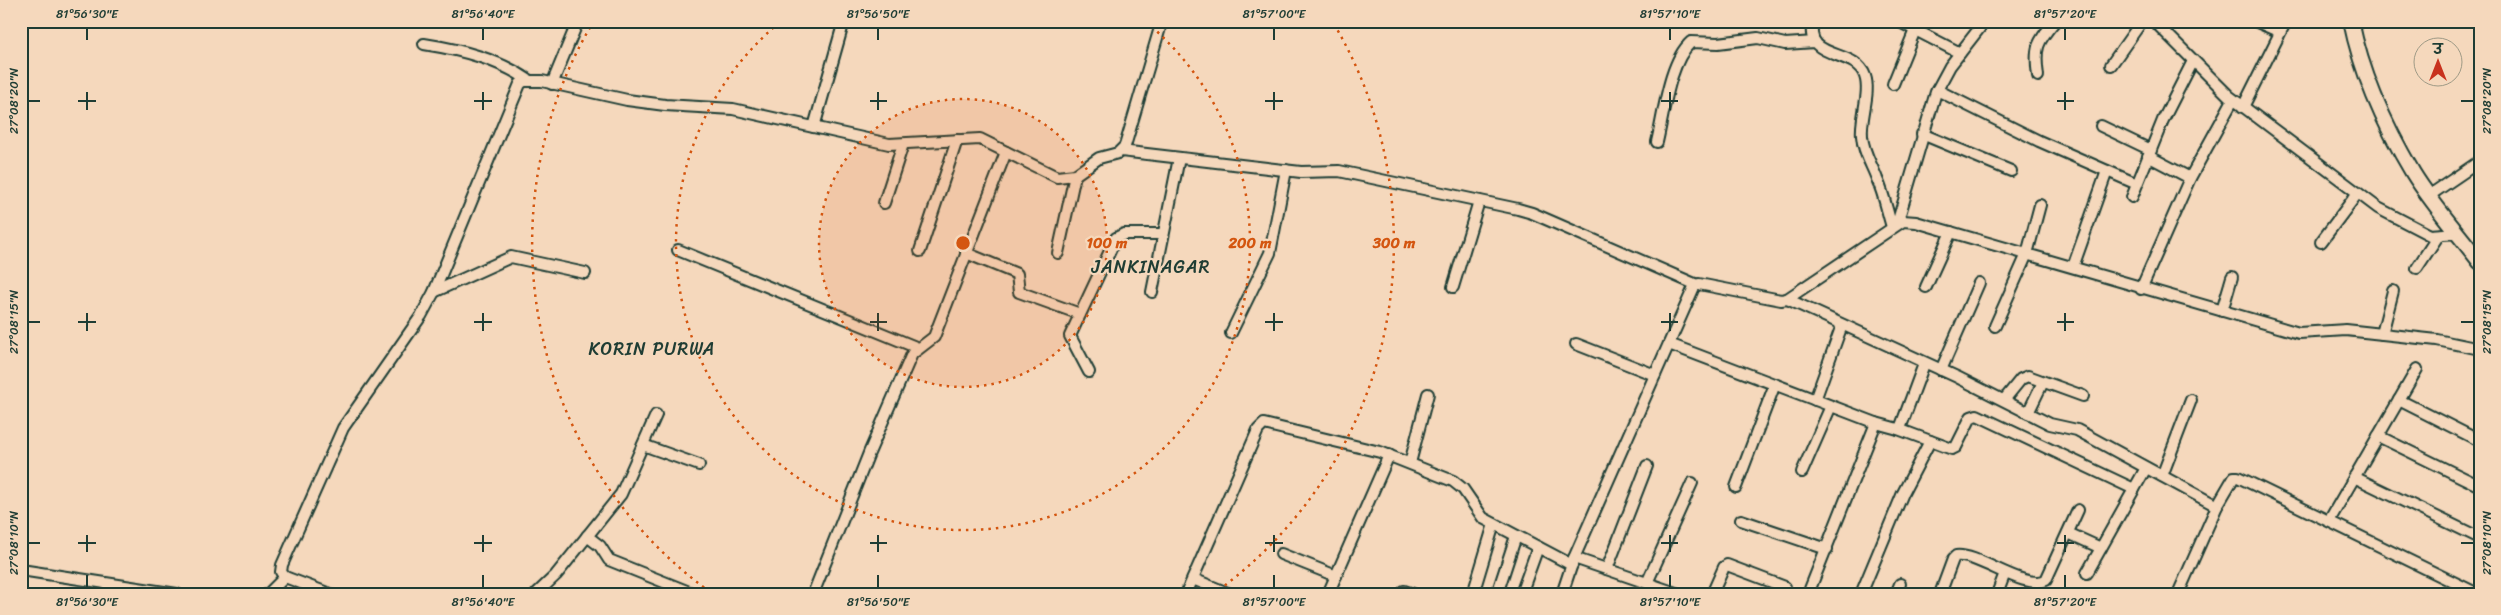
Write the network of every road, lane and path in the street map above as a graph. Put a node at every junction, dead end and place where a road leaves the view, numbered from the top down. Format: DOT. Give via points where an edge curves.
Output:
graph roads {
  1 [pos="578,21"];
  2 [pos="844,21"];
  3 [pos="1162,21"];
  4 [pos="1813,21"];
  5 [pos="1898,21"];
  6 [pos="1985,21"];
  7 [pos="2055,21"];
  8 [pos="2142,21"];
  9 [pos="2154,21"];
  10 [pos="2255,21"];
  11 [pos="2286,21"];
  12 [pos="2351,21"];
  13 [pos="1915,30"];
  14 [pos="2280,32"];
  15 [pos="1815,42"];
  16 [pos="424,44"];
  17 [pos="1960,53"];
  18 [pos="2193,61"];
  19 [pos="2111,65"];
  20 [pos="2038,76"];
  21 [pos="530,80"];
  22 [pos="552,84"];
  23 [pos="1893,84"];
  24 [pos="1937,90"];
  25 [pos="2233,100"];
  26 [pos="2243,107"];
  27 [pos="2101,126"];
  28 [pos="814,127"];
  29 [pos="1922,134"];
  30 [pos="957,140"];
  31 [pos="1657,142"];
  32 [pos="903,144"];
  33 [pos="1121,151"];
  34 [pos="1006,152"];
  35 [pos="2149,153"];
  36 [pos="1179,158"];
  37 [pos="2480,161"];
  38 [pos="1286,170"];
  39 [pos="2011,171"];
  40 [pos="2106,171"];
  41 [pos="1075,175"];
  42 [pos="2190,178"];
  43 [pos="2137,184"];
  44 [pos="2357,194"];
  45 [pos="2430,195"];
  46 [pos="2132,197"];
  47 [pos="1479,201"];
  48 [pos="884,203"];
  49 [pos="2040,205"];
  50 [pos="1894,225"];
  51 [pos="1950,232"];
  52 [pos="2458,233"];
  53 [pos="1163,234"];
  54 [pos="2438,236"];
  55 [pos="2321,242"];
  56 [pos="678,250"];
  57 [pos="920,251"];
  58 [pos="966,253"];
  59 [pos="1058,253"];
  60 [pos="2028,254"];
  61 [pos="2480,262"];
  62 [pos="2073,267"];
  63 [pos="2417,268"];
  64 [pos="585,273"];
  65 [pos="2232,277"];
  66 [pos="1979,283"];
  67 [pos="1697,285"];
  68 [pos="1453,286"];
  69 [pos="1926,287"];
  70 [pos="2141,289"];
  71 [pos="2393,291"];
  72 [pos="434,292"];
  73 [pos="1152,292"];
  74 [pos="1788,299"];
  75 [pos="2222,311"];
  76 [pos="1080,314"];
  77 [pos="1842,325"];
  78 [pos="1995,326"];
  79 [pos="1231,333"];
  80 [pos="2382,334"];
  81 [pos="1576,344"];
  82 [pos="1668,344"];
  83 [pos="918,348"];
  84 [pos="2480,348"];
  85 [pos="1924,364"];
  86 [pos="2417,369"];
  87 [pos="1941,370"];
  88 [pos="1089,372"];
  89 [pos="1656,375"];
  90 [pos="2043,382"];
  91 [pos="1775,384"];
  92 [pos="1428,394"];
  93 [pos="2083,396"];
  94 [pos="1815,400"];
  95 [pos="2004,400"];
  96 [pos="2190,400"];
  97 [pos="2399,400"];
  98 [pos="1831,406"];
  99 [pos="2028,413"];
  100 [pos="656,415"];
  101 [pos="1876,423"];
  102 [pos="1898,429"];
  103 [pos="2378,436"];
  104 [pos="1930,441"];
  105 [pos="2480,441"];
  106 [pos="643,445"];
  107 [pos="1389,455"];
  108 [pos="1410,463"];
  109 [pos="699,466"];
  110 [pos="1647,466"];
  111 [pos="2146,468"];
  112 [pos="1802,472"];
  113 [pos="2162,476"];
  114 [pos="2354,477"];
  115 [pos="1692,483"];
  116 [pos="2480,486"];
  117 [pos="1736,487"];
  118 [pos="2134,489"];
  119 [pos="2218,506"];
  120 [pos="2078,510"];
  121 [pos="1741,520"];
  122 [pos="2329,521"];
  123 [pos="1494,524"];
  124 [pos="2068,533"];
  125 [pos="587,536"];
  126 [pos="1516,536"];
  127 [pos="2480,538"];
  128 [pos="1538,547"];
  129 [pos="2101,548"];
  130 [pos="1827,549"];
  131 [pos="1281,554"];
  132 [pos="1573,562"];
  133 [pos="1607,569"];
  134 [pos="21,570"];
  135 [pos="2004,573"];
  136 [pos="2087,573"];
  137 [pos="1336,576"];
  138 [pos="283,579"];
  139 [pos="1193,579"];
  140 [pos="1647,583"];
  141 [pos="1785,587"];
  142 [pos="1666,592"];
  143 [pos="268,593"];
  144 [pos="177,594"];
  145 [pos="330,594"];
  146 [pos="536,594"];
  147 [pos="694,594"];
  148 [pos="814,594"];
  149 [pos="1186,594"];
  150 [pos="1230,594"];
  151 [pos="1328,594"];
  152 [pos="1473,594"];
  153 [pos="1497,594"];
  154 [pos="1521,594"];
  155 [pos="1562,594"];
  156 [pos="1679,594"];
  157 [pos="1712,594"];
  158 [pos="1808,594"];
  159 [pos="1861,594"];
  160 [pos="1940,594"];
  161 [pos="1997,594"];
  162 [pos="2178,594"];
  163 [pos="2478,594"];
  1 -- 22 [label="street"];
  2 -- 28 [label="street"];
  3 -- 33 [label="street"];
  4 -- 15 [label="street"];
  5 -- 13 [label="street"];
  6 -- 17 [label="street"];
  7 -- 20 [label="street" via="2037,44"];
  8 -- 19 [label="street"];
  9 -- 18 [label="street"];
  10 -- 14 [label="street"];
  11 -- 14 [label="street"];
  12 -- 45 [label="main road" via="2356,48 2382,117 2414,174"];
  13 -- 17 [label="street"];
  13 -- 23 [label="street"];
  14 -- 26 [label="street"];
  15 -- 31 [label="street" via="1785,44 1758,38 1718,43 1691,42 1677,62"];
  15 -- 50 [label="street" via="1819,48 1851,60 1866,76 1862,125 1864,151"];
  16 -- 21 [label="street" via="457,49 495,61"];
  17 -- 24 [label="street"];
  18 -- 25 [label="street"];
  18 -- 35 [label="street"];
  21 -- 22 [label="street"];
  21 -- 72 [label="street" via="516,89"];
  22 -- 28 [label="street" via="627,100 733,108"];
  24 -- 29 [label="street"];
  24 -- 40 [label="street"];
  25 -- 26 [label="street"];
  25 -- 42 [label="street"];
  26 -- 44 [label="street"];
  27 -- 35 [label="street"];
  28 -- 32 [label="street" via="889,144"];
  29 -- 39 [label="street"];
  29 -- 50 [label="street"];
  30 -- 32 [label="street"];
  30 -- 34 [label="street" via="980,139"];
  30 -- 57 [label="street"];
  32 -- 48 [label="street"];
  33 -- 36 [label="street"];
  33 -- 41 [label="street" via="1099,158"];
  34 -- 41 [label="street" via="1057,177"];
  34 -- 58 [label="street"];
  35 -- 42 [label="street"];
  35 -- 43 [label="street"];
  36 -- 38 [label="street"];
  36 -- 53 [label="street"];
  37 -- 45 [label="street"];
  38 -- 47 [label="street" via="1339,171"];
  38 -- 79 [label="street" via="1270,253"];
  40 -- 43 [label="street"];
  40 -- 62 [label="street"];
  41 -- 59 [label="street"];
  42 -- 70 [label="street"];
  43 -- 46 [label="street"];
  44 -- 54 [label="street" via="2430,235"];
  44 -- 55 [label="street"];
  45 -- 52 [label="main road"];
  47 -- 67 [label="street" via="1532,213"];
  47 -- 68 [label="street"];
  49 -- 60 [label="street"];
  50 -- 51 [label="street" via="1910,221"];
  50 -- 74 [label="street"];
  51 -- 60 [label="street"];
  51 -- 69 [label="street"];
  52 -- 54 [label="street"];
  52 -- 61 [label="main road"];
  53 -- 73 [label="street"];
  53 -- 76 [label="street" via="1124,234 1116,238"];
  54 -- 63 [label="street"];
  56 -- 83 [label="street"];
  58 -- 76 [label="street" via="1017,274 1019,292"];
  58 -- 83 [label="street" via="934,337"];
  60 -- 62 [label="street"];
  60 -- 78 [label="street"];
  62 -- 70 [label="street"];
  64 -- 72 [label="street" via="511,257"];
  65 -- 75 [label="street"];
  66 -- 87 [label="street"];
  67 -- 74 [label="street"];
  67 -- 82 [label="street"];
  70 -- 75 [label="street"];
  71 -- 80 [label="street"];
  72 -- 138 [label="street" via="421,316 343,428 282,565"];
  74 -- 77 [label="street"];
  75 -- 80 [label="street" via="2299,333 2346,330"];
  76 -- 88 [label="street" via="1070,336"];
  77 -- 85 [label="street"];
  77 -- 94 [label="street"];
  80 -- 84 [label="street"];
  81 -- 89 [label="street"];
  82 -- 89 [label="street"];
  82 -- 91 [label="street"];
  83 -- 148 [label="street" via="912,354 869,453"];
  85 -- 87 [label="street"];
  85 -- 102 [label="street"];
  86 -- 97 [label="street"];
  87 -- 95 [label="street"];
  89 -- 132 [label="street"];
  90 -- 93 [label="street"];
  90 -- 95 [label="street" via="2024,377"];
  90 -- 99 [label="street"];
  91 -- 94 [label="street"];
  91 -- 117 [label="street"];
  92 -- 108 [label="street"];
  94 -- 98 [label="street"];
  95 -- 99 [label="street"];
  96 -- 113 [label="street"];
  97 -- 103 [label="street"];
  97 -- 105 [label="street"];
  98 -- 101 [label="street"];
  98 -- 112 [label="street"];
  99 -- 111 [label="street" via="2050,424 2077,430"];
  100 -- 106 [label="street"];
  101 -- 102 [label="street"];
  101 -- 130 [label="street"];
  102 -- 104 [label="street"];
  103 -- 114 [label="street"];
  103 -- 116 [label="street"];
  104 -- 118 [label="street" via="1952,449 1971,417 1977,415"];
  104 -- 159 [label="street" via="1903,492"];
  106 -- 109 [label="street"];
  106 -- 125 [label="street" via="621,494"];
  107 -- 108 [label="street"];
  107 -- 137 [label="street"];
  107 -- 139 [label="street" via="1264,424 1258,430"];
  108 -- 123 [label="street" via="1459,484 1476,510"];
  110 -- 133 [label="street"];
  111 -- 113 [label="street"];
  111 -- 118 [label="street"];
  113 -- 119 [label="street"];
  114 -- 122 [label="street"];
  114 -- 127 [label="street"];
  115 -- 140 [label="street"];
  118 -- 129 [label="street"];
  119 -- 122 [label="street" via="2231,479 2238,477"];
  119 -- 162 [label="street"];
  120 -- 124 [label="street"];
  121 -- 130 [label="street"];
  122 -- 163 [label="street"];
  123 -- 126 [label="street"];
  123 -- 152 [label="street"];
  124 -- 129 [label="street"];
  124 -- 135 [label="street" via="2046,580 2036,582"];
  125 -- 146 [label="street"];
  125 -- 147 [label="street" via="600,546 609,560"];
  126 -- 128 [label="street"];
  126 -- 153 [label="street"];
  128 -- 132 [label="street"];
  128 -- 154 [label="street"];
  129 -- 136 [label="street"];
  130 -- 158 [label="street"];
  131 -- 137 [label="street"];
  132 -- 133 [label="street"];
  132 -- 155 [label="street"];
  133 -- 140 [label="street"];
  134 -- 144 [label="street"];
  135 -- 160 [label="street" via="1965,556 1956,556 1952,559"];
  135 -- 161 [label="street"];
  137 -- 151 [label="street"];
  138 -- 143 [label="street"];
  138 -- 145 [label="street"];
  139 -- 149 [label="street"];
  139 -- 150 [label="street"];
  140 -- 142 [label="street"];
  141 -- 157 [label="street" via="1727,565"];
  142 -- 156 [label="street"];
}
